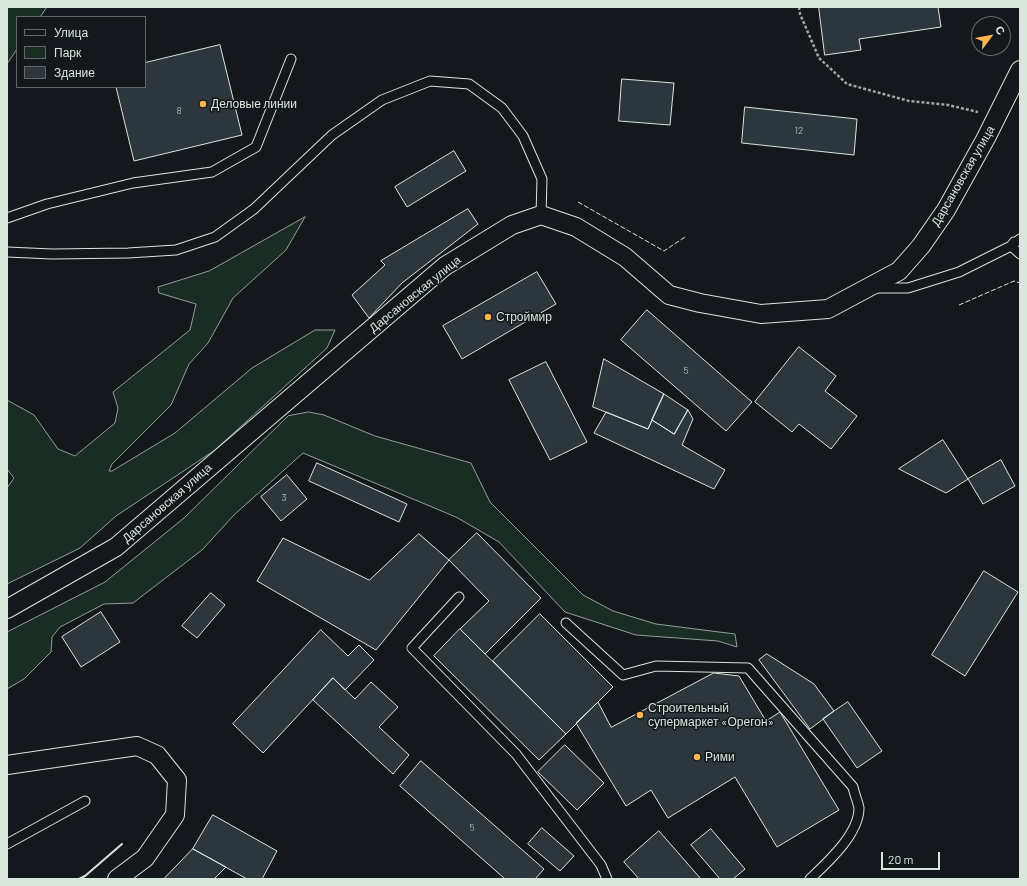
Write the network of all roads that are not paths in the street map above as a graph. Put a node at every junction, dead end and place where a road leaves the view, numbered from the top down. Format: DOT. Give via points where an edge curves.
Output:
graph roads {
  1 [pos="291,59"];
  2 [pos="1020,70"];
  3 [pos="541,215"];
  4 [pos="7,218"];
  5 [pos="1020,235"];
  6 [pos="1020,239"];
  7 [pos="1011,246"];
  8 [pos="7,252"];
  9 [pos="1020,254"];
  10 [pos="868,288"];
  11 [pos="459,597"];
  12 [pos="7,609"];
  13 [pos="566,623"];
  14 [pos="7,765"];
  15 [pos="85,801"];
  16 [pos="7,844"];
  17 [pos="117,879"];
  18 [pos="607,879"];
  19 [pos="810,879"];
  1 -- 4 [label="lane" via="256,147 212,172 133,183 47,204"];
  2 -- 10 [label="street, Дарсановская улица" via="946,210 921,246 900,271"];
  3 -- 8 [label="lane" via="542,179 523,136 502,108 469,84 430,81 382,100 332,135 254,209 215,237 176,250 52,254"];
  3 -- 10 [label="street, Дарсановская улица" via="576,226 625,257 669,295 700,303 761,314 828,309"];
  3 -- 12 [label="street, Дарсановская улица" via="512,225 446,266 116,547"];
  5 -- 7 [label="lane"];
  6 -- 7 [label="lane"];
  7 -- 9 [label="lane"];
  7 -- 10 [label="lane" via="959,272 908,288"];
  11 -- 18 [label="lane" via="412,648 516,754 601,866"];
  13 -- 19 [label="lane" via="624,675 656,666 748,668 852,787 855,794 859,808 854,826 835,856"];
  14 -- 17 [label="street" via="138,746 157,755 177,780 176,815 145,858"];
  15 -- 16 [label="lane"];
}
